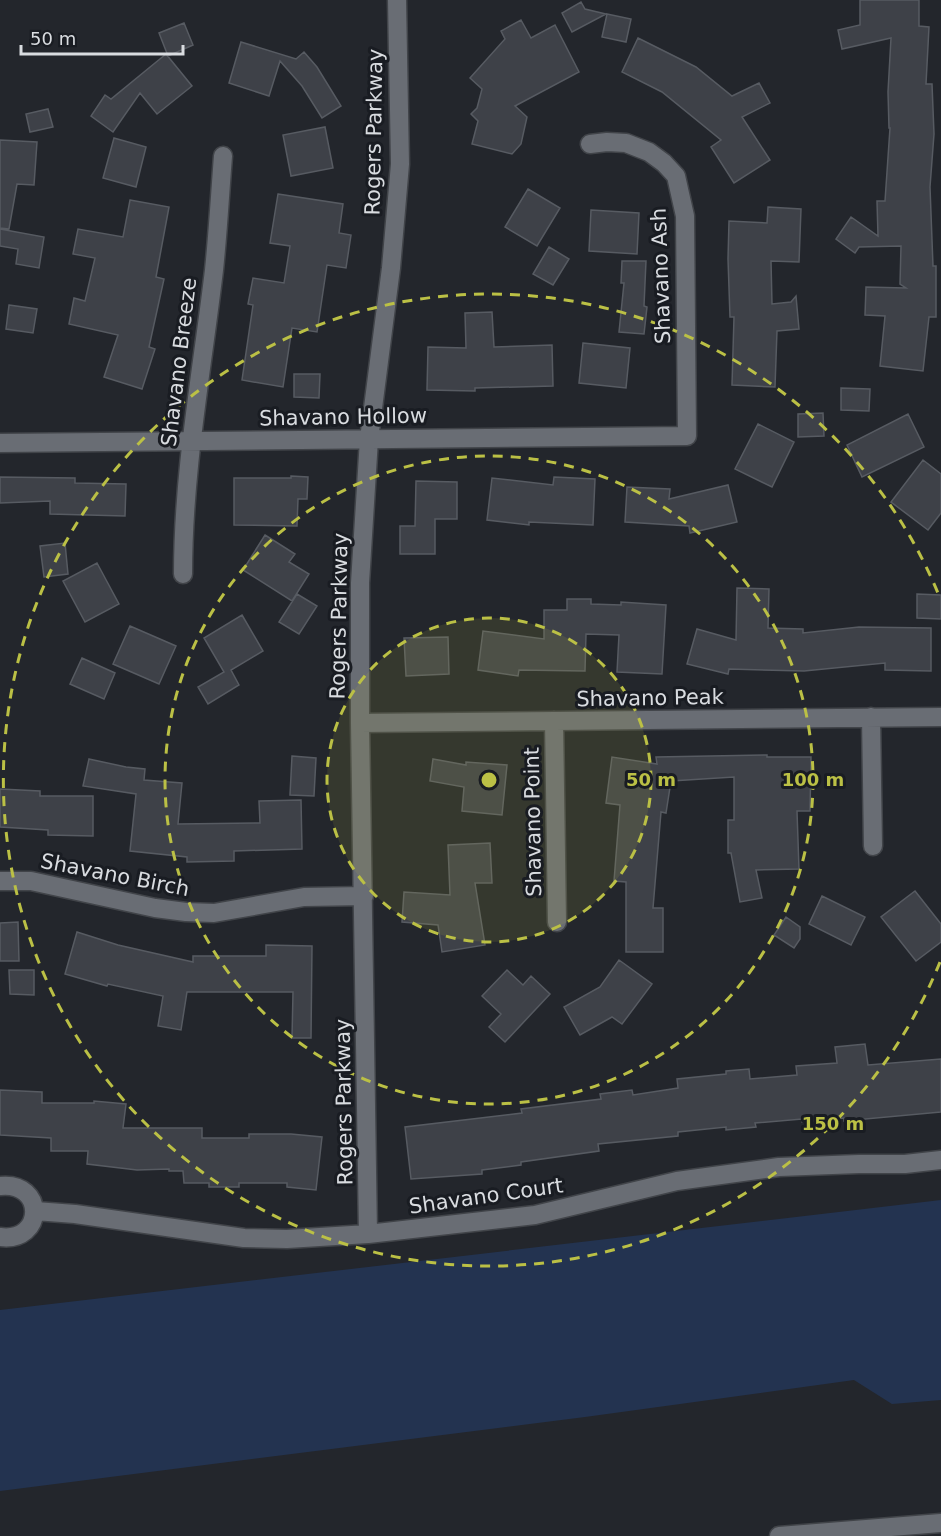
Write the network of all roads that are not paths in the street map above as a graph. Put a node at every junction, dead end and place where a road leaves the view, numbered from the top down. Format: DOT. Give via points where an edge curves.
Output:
graph roads {
  1 [pos="397,0"];
  2 [pos="590,144"];
  3 [pos="224,156"];
  4 [pos="687,436"];
  5 [pos="369,439"];
  6 [pos="190,442"];
  7 [pos="0,443"];
  8 [pos="183,574"];
  9 [pos="872,717"];
  10 [pos="941,717"];
  11 [pos="554,721"];
  12 [pos="360,723"];
  13 [pos="873,846"];
  14 [pos="0,881"];
  15 [pos="364,896"];
  16 [pos="557,922"];
  17 [pos="941,1160"];
  18 [pos="0,1186"];
  19 [pos="35,1211"];
  20 [pos="368,1234"];
  21 [pos="0,1237"];
  22 [pos="941,1523"];
  23 [pos="779,1536"];
  1 -- 5 [label="street, Rogers Parkway" via="400,164 392,268"];
  2 -- 4 [label="street, Shavano Ash" via="626,143 649,152 676,176 685,216"];
  3 -- 6 [label="street, Shavano Breeze" via="214,269"];
  4 -- 5 [label="street, Shavano Hollow"];
  5 -- 6 [label="street, Shavano Hollow"];
  5 -- 12 [label="street, Rogers Parkway" via="360,583"];
  6 -- 7 [label="street, Shavano Hollow"];
  6 -- 8 [label="street, Shavano Breeze"];
  9 -- 10 [label="street, Shavano Peak"];
  9 -- 11 [label="street, Shavano Peak"];
  9 -- 13 [label="street"];
  11 -- 12 [label="street, Shavano Peak"];
  11 -- 16 [label="street, Shavano Point"];
  12 -- 15 [label="street, Rogers Parkway"];
  14 -- 15 [label="street, Shavano Birch" via="31,881 186,912 214,913 304,897"];
  15 -- 20 [label="street, Rogers Parkway"];
  17 -- 20 [label="street, Shavano Court" via="779,1167 677,1181 535,1215"];
  18 -- 19 [label="street" via="10,1185 27,1193"];
  19 -- 20 [label="street, Shavano Court" via="244,1238"];
  19 -- 21 [label="street" via="28,1229 20,1235"];
  22 -- 23 [label="street"];
}
